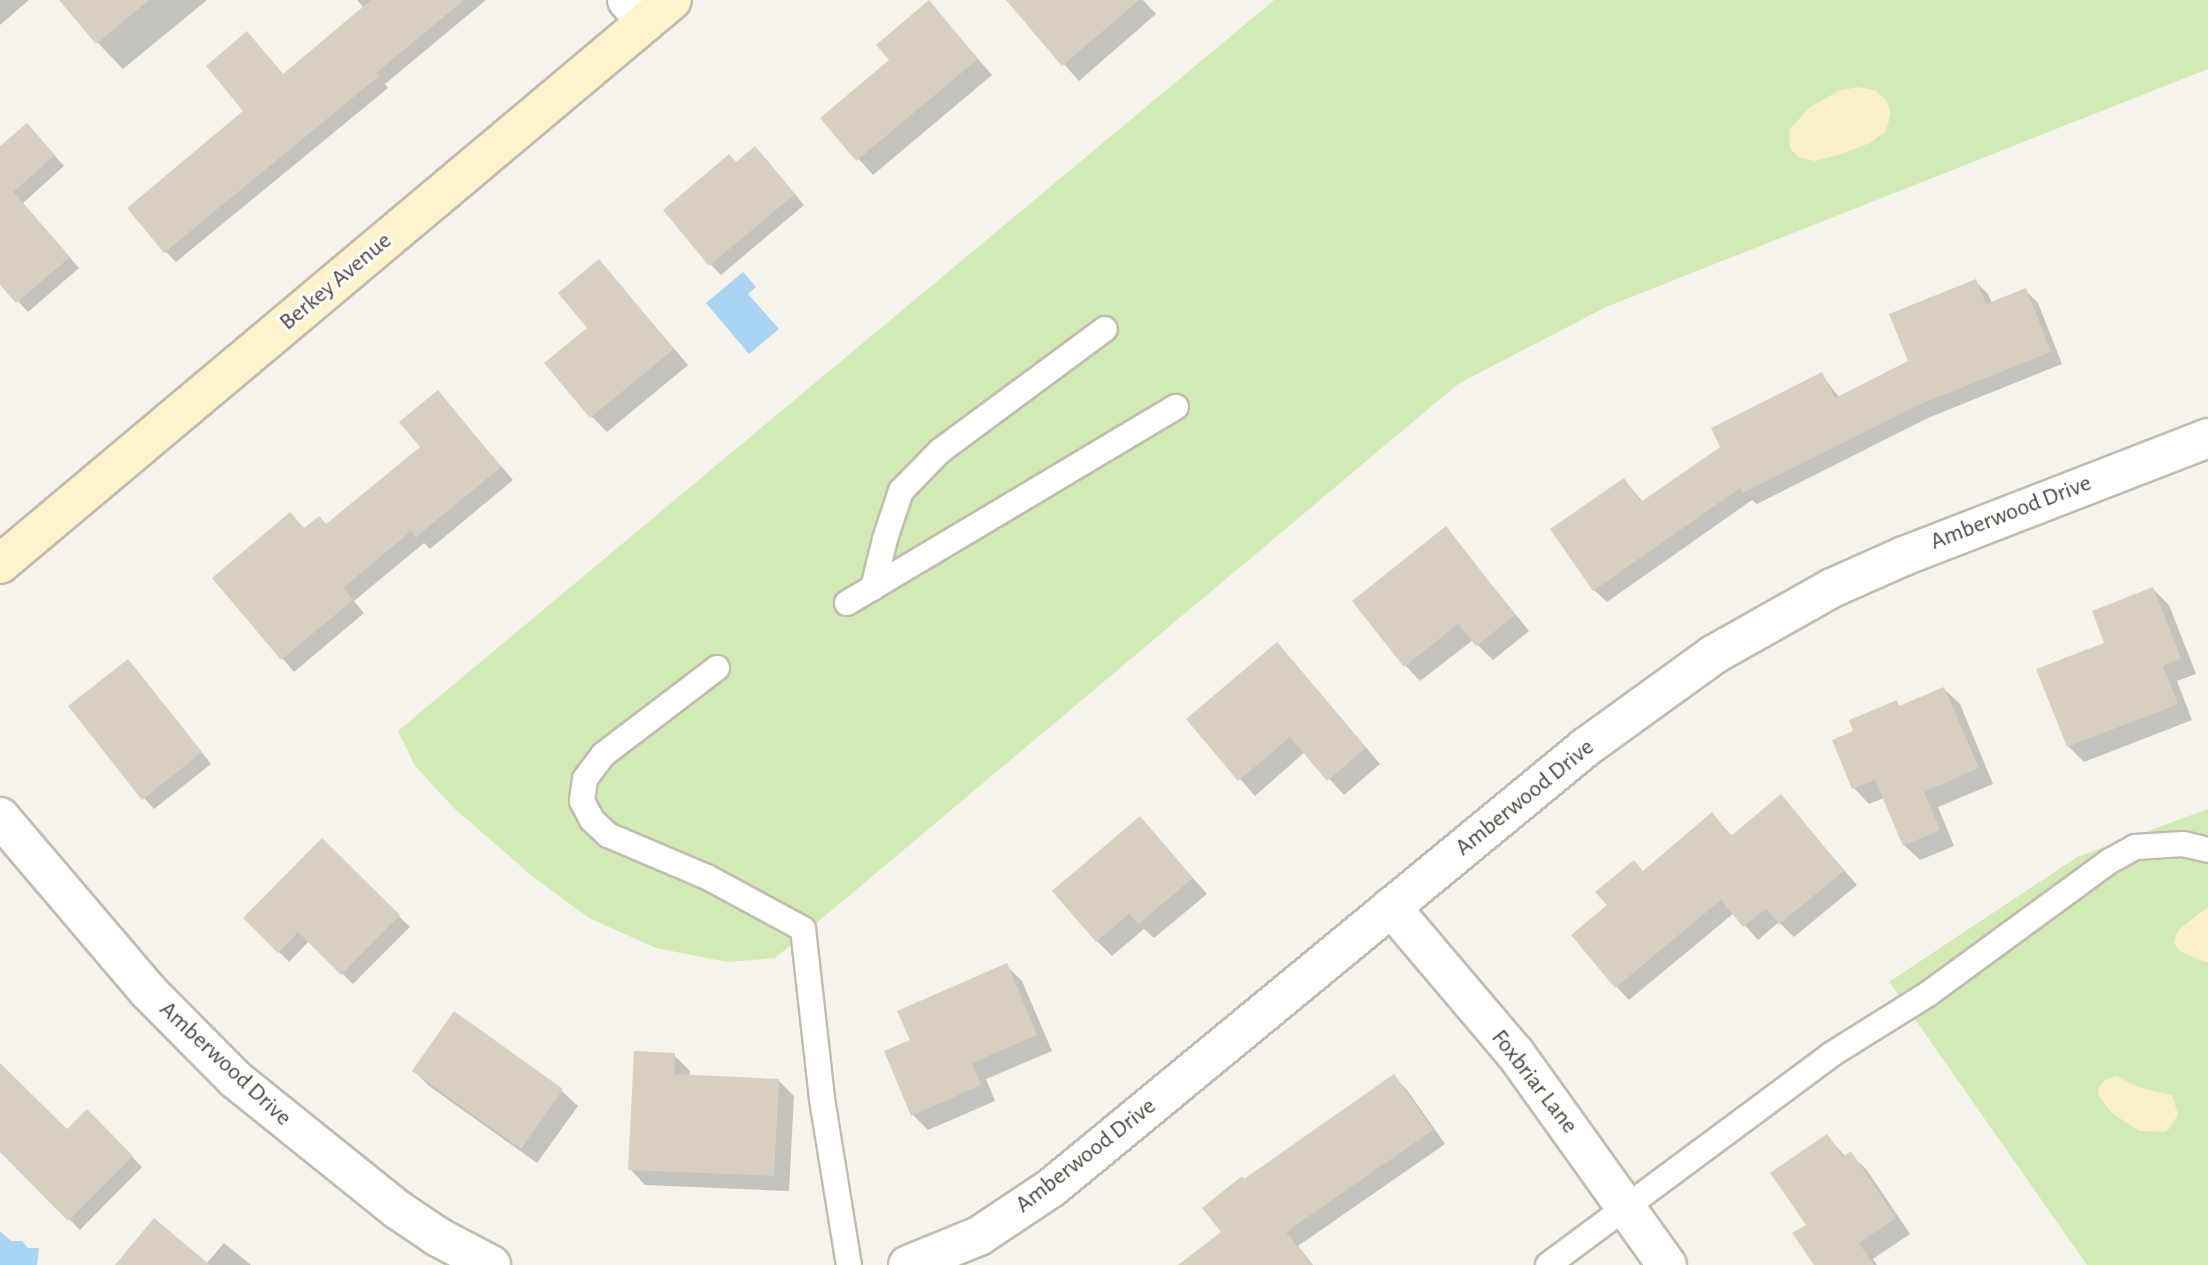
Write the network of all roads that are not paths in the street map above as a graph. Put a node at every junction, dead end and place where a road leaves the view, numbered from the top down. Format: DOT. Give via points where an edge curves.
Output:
graph roads {
  1 [pos="648,7"];
  2 [pos="1105,329"];
  3 [pos="1176,407"];
  4 [pos="2208,438"];
  5 [pos="0,564"];
  6 [pos="873,589"];
  7 [pos="847,603"];
  8 [pos="717,668"];
  9 [pos="0,817"];
  10 [pos="2208,850"];
  11 [pos="1391,908"];
  12 [pos="1628,1206"];
  13 [pos="491,1265"];
  14 [pos="849,1265"];
  15 [pos="908,1265"];
  16 [pos="1548,1265"];
  17 [pos="1667,1265"];
  1 -- 5 [label="street, Berkey Avenue"];
  2 -- 6 [label="lane" via="940,451 901,491"];
  3 -- 6 [label="lane"];
  4 -- 11 [label="street, Amberwood Drive" via="1904,556 1762,625 1596,740"];
  6 -- 7 [label="lane"];
  8 -- 14 [label="lane" via="603,755 585,779 582,801 592,820 608,835 707,877 803,929 822,1099"];
  9 -- 13 [label="street, Amberwood Drive" via="148,991 235,1079 398,1210"];
  10 -- 12 [label="lane" via="2183,844 2135,847 2110,861 1928,994 1832,1054"];
  11 -- 12 [label="street, Foxbriar Lane" via="1515,1053"];
  11 -- 15 [label="street, Amberwood Drive" via="1051,1188 979,1236"];
  12 -- 16 [label="lane"];
  12 -- 17 [label="street, Foxbriar Lane"];
}
